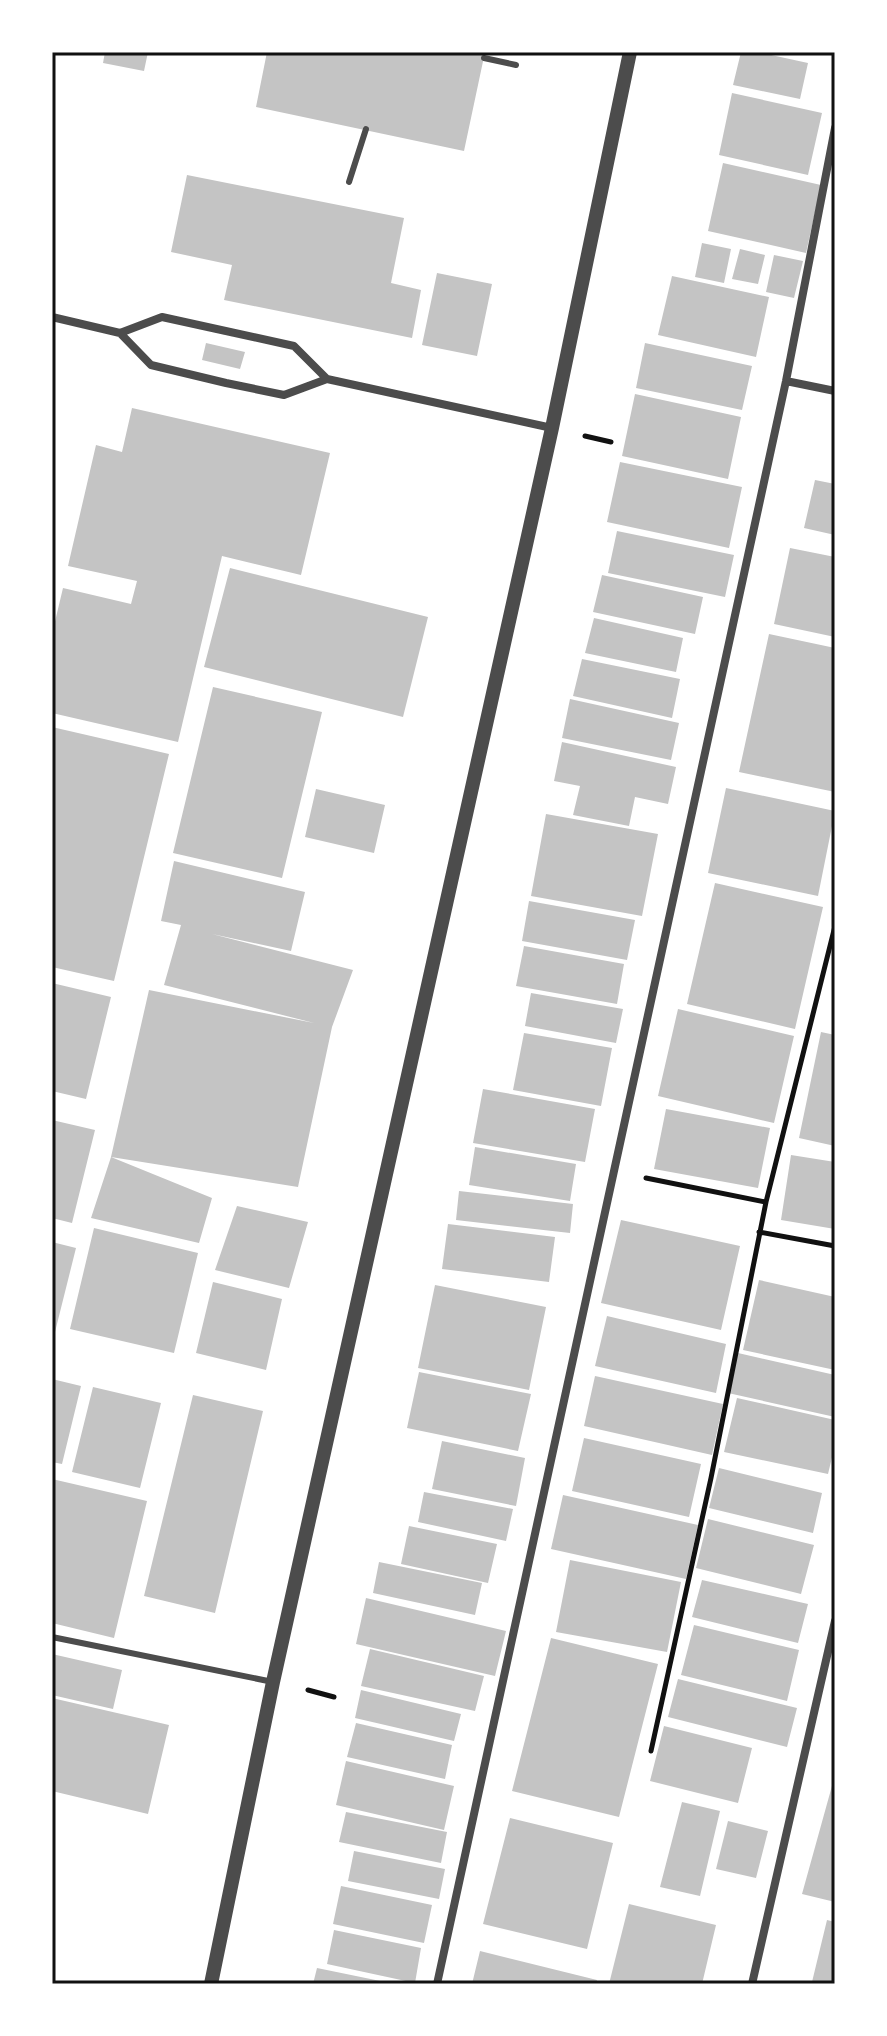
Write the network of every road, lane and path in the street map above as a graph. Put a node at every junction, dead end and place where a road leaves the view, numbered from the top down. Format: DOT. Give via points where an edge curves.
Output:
graph roads {
  1 [pos="630,52"];
  2 [pos="484,58"];
  3 [pos="516,65"];
  4 [pos="835,128"];
  5 [pos="366,129"];
  6 [pos="349,182"];
  7 [pos="52,317"];
  8 [pos="120,333"];
  9 [pos="327,379"];
  10 [pos="786,381"];
  11 [pos="835,391"];
  12 [pos="552,428"];
  13 [pos="835,926"];
  14 [pos="613,1171"];
  15 [pos="766,1202"];
  16 [pos="759,1232"];
  17 [pos="835,1246"];
  18 [pos="835,1621"];
  19 [pos="52,1637"];
  20 [pos="273,1682"];
  21 [pos="651,1751"];
  22 [pos="211,1984"];
  23 [pos="437,1984"];
  24 [pos="752,1984"];
  1 -- 12 [label="street"];
  2 -- 3 [label="lane"];
  4 -- 10 [label="street"];
  5 -- 6 [label="lane"];
  7 -- 8 [label="street"];
  8 -- 9 [label="street" via="162,317 294,346"];
  8 -- 9 [label="street" via="151,365 226,383 284,395"];
  9 -- 12 [label="street"];
  10 -- 11 [label="street"];
  10 -- 14 [label="street"];
  12 -- 20 [label="street"];
  13 -- 15 [label="path"];
  14 -- 15 [label="path"];
  14 -- 23 [label="street"];
  15 -- 16 [label="path"];
  16 -- 17 [label="path"];
  16 -- 21 [label="path"];
  18 -- 24 [label="street"];
  19 -- 20 [label="lane"];
  20 -- 22 [label="street"];
}
